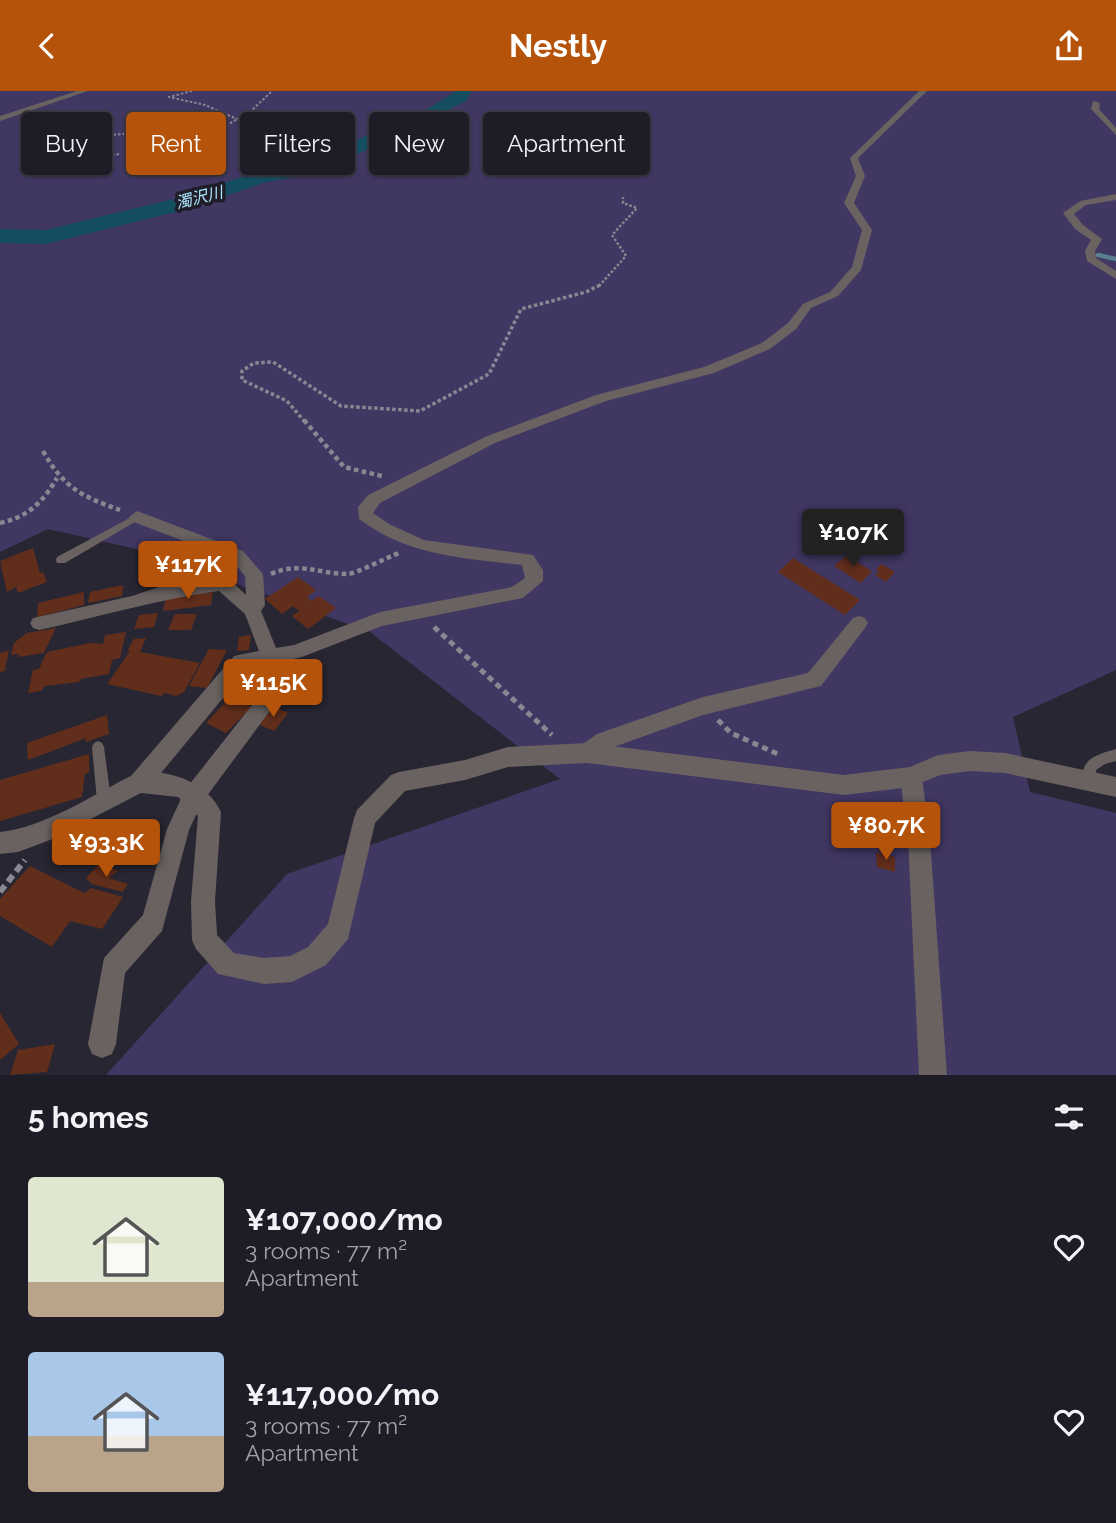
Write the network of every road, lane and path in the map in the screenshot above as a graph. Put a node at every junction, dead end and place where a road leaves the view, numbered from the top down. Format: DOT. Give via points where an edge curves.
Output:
graph roads {
  1 [pos="74,91"];
  2 [pos="84,91"];
  3 [pos="192,91"];
  4 [pos="272,91"];
  5 [pos="923,91"];
  6 [pos="1096,103"];
  7 [pos="0,117"];
  8 [pos="238,120"];
  9 [pos="1116,133"];
  10 [pos="120,154"];
  11 [pos="623,197"];
  12 [pos="1116,197"];
  13 [pos="1116,276"];
  14 [pos="43,451"];
  15 [pos="57,478"];
  16 [pos="407,482"];
  17 [pos="137,517"];
  18 [pos="0,523"];
  19 [pos="419,545"];
  20 [pos="61,560"];
  21 [pos="254,580"];
  22 [pos="252,610"];
  23 [pos="398,615"];
  24 [pos="39,623"];
  25 [pos="859,623"];
  26 [pos="266,657"];
  27 [pos="703,706"];
  28 [pos="98,747"];
  29 [pos="556,753"];
  30 [pos="587,753"];
  31 [pos="1116,755"];
  32 [pos="782,756"];
  33 [pos="911,777"];
  34 [pos="1090,781"];
  35 [pos="139,783"];
  36 [pos="1116,787"];
  37 [pos="193,797"];
  38 [pos="104,800"];
  39 [pos="0,843"];
  40 [pos="102,1044"];
  41 [pos="933,1075"];
  1 -- 7 [label="street"];
  2 -- 7 [label="street"];
  3 -- 8 [label="path" via="169,97 205,105"];
  4 -- 8 [label="path"];
  5 -- 16 [label="street" via="855,158 862,179 849,203 867,230 857,268 834,294 807,306 792,326 766,347 709,370 601,398 490,440"];
  6 -- 9 [label="street" via="1095,109"];
  8 -- 10 [label="path" via="92,139 42,164 49,167"];
  11 -- 16 [label="path" via="623,203 637,208 612,235 626,256 604,283 521,309 489,374 433,407 420,411 341,406 278,363 266,360 242,371 242,380 287,401 344,467"];
  12 -- 13 [label="street" via="1083,202 1068,213 1097,239 1091,259"];
  14 -- 15 [label="path"];
  15 -- 17 [label="path" via="76,494"];
  15 -- 18 [label="path" via="32,513"];
  16 -- 19 [label="street" via="373,499 365,515 390,533"];
  17 -- 20 [label="lane"];
  17 -- 21 [label="street" via="237,555"];
  19 -- 21 [label="path" via="350,574 310,567 282,569"];
  19 -- 23 [label="street" via="527,559 534,581 517,593"];
  21 -- 22 [label="street" via="256,605"];
  22 -- 24 [label="street" via="219,584 168,591"];
  22 -- 26 [label="street"];
  23 -- 26 [label="street" via="295,652"];
  23 -- 29 [label="path" via="435,628 552,735"];
  25 -- 27 [label="street" via="814,680"];
  26 -- 35 [label="street" via="241,662"];
  26 -- 37 [label="street" via="262,708"];
  27 -- 30 [label="street" via="604,741"];
  27 -- 32 [label="path" via="731,733"];
  28 -- 38 [label="lane"];
  29 -- 30 [label="street"];
  29 -- 37 [label="street" via="508,757 399,782 365,818 339,930 317,956 292,969 264,971 227,965 205,940 203,901 210,812"];
  30 -- 33 [label="street" via="844,785"];
  31 -- 34 [label="lane" via="1090,767"];
  33 -- 34 [label="street" via="938,765 970,761 1004,763"];
  33 -- 41 [label="street"];
  34 -- 36 [label="street"];
  35 -- 37 [label="street" via="183,787"];
  35 -- 38 [label="street"];
  37 -- 40 [label="street" via="178,829 153,922 113,967"];
  38 -- 39 [label="street" via="42,832"];
}
